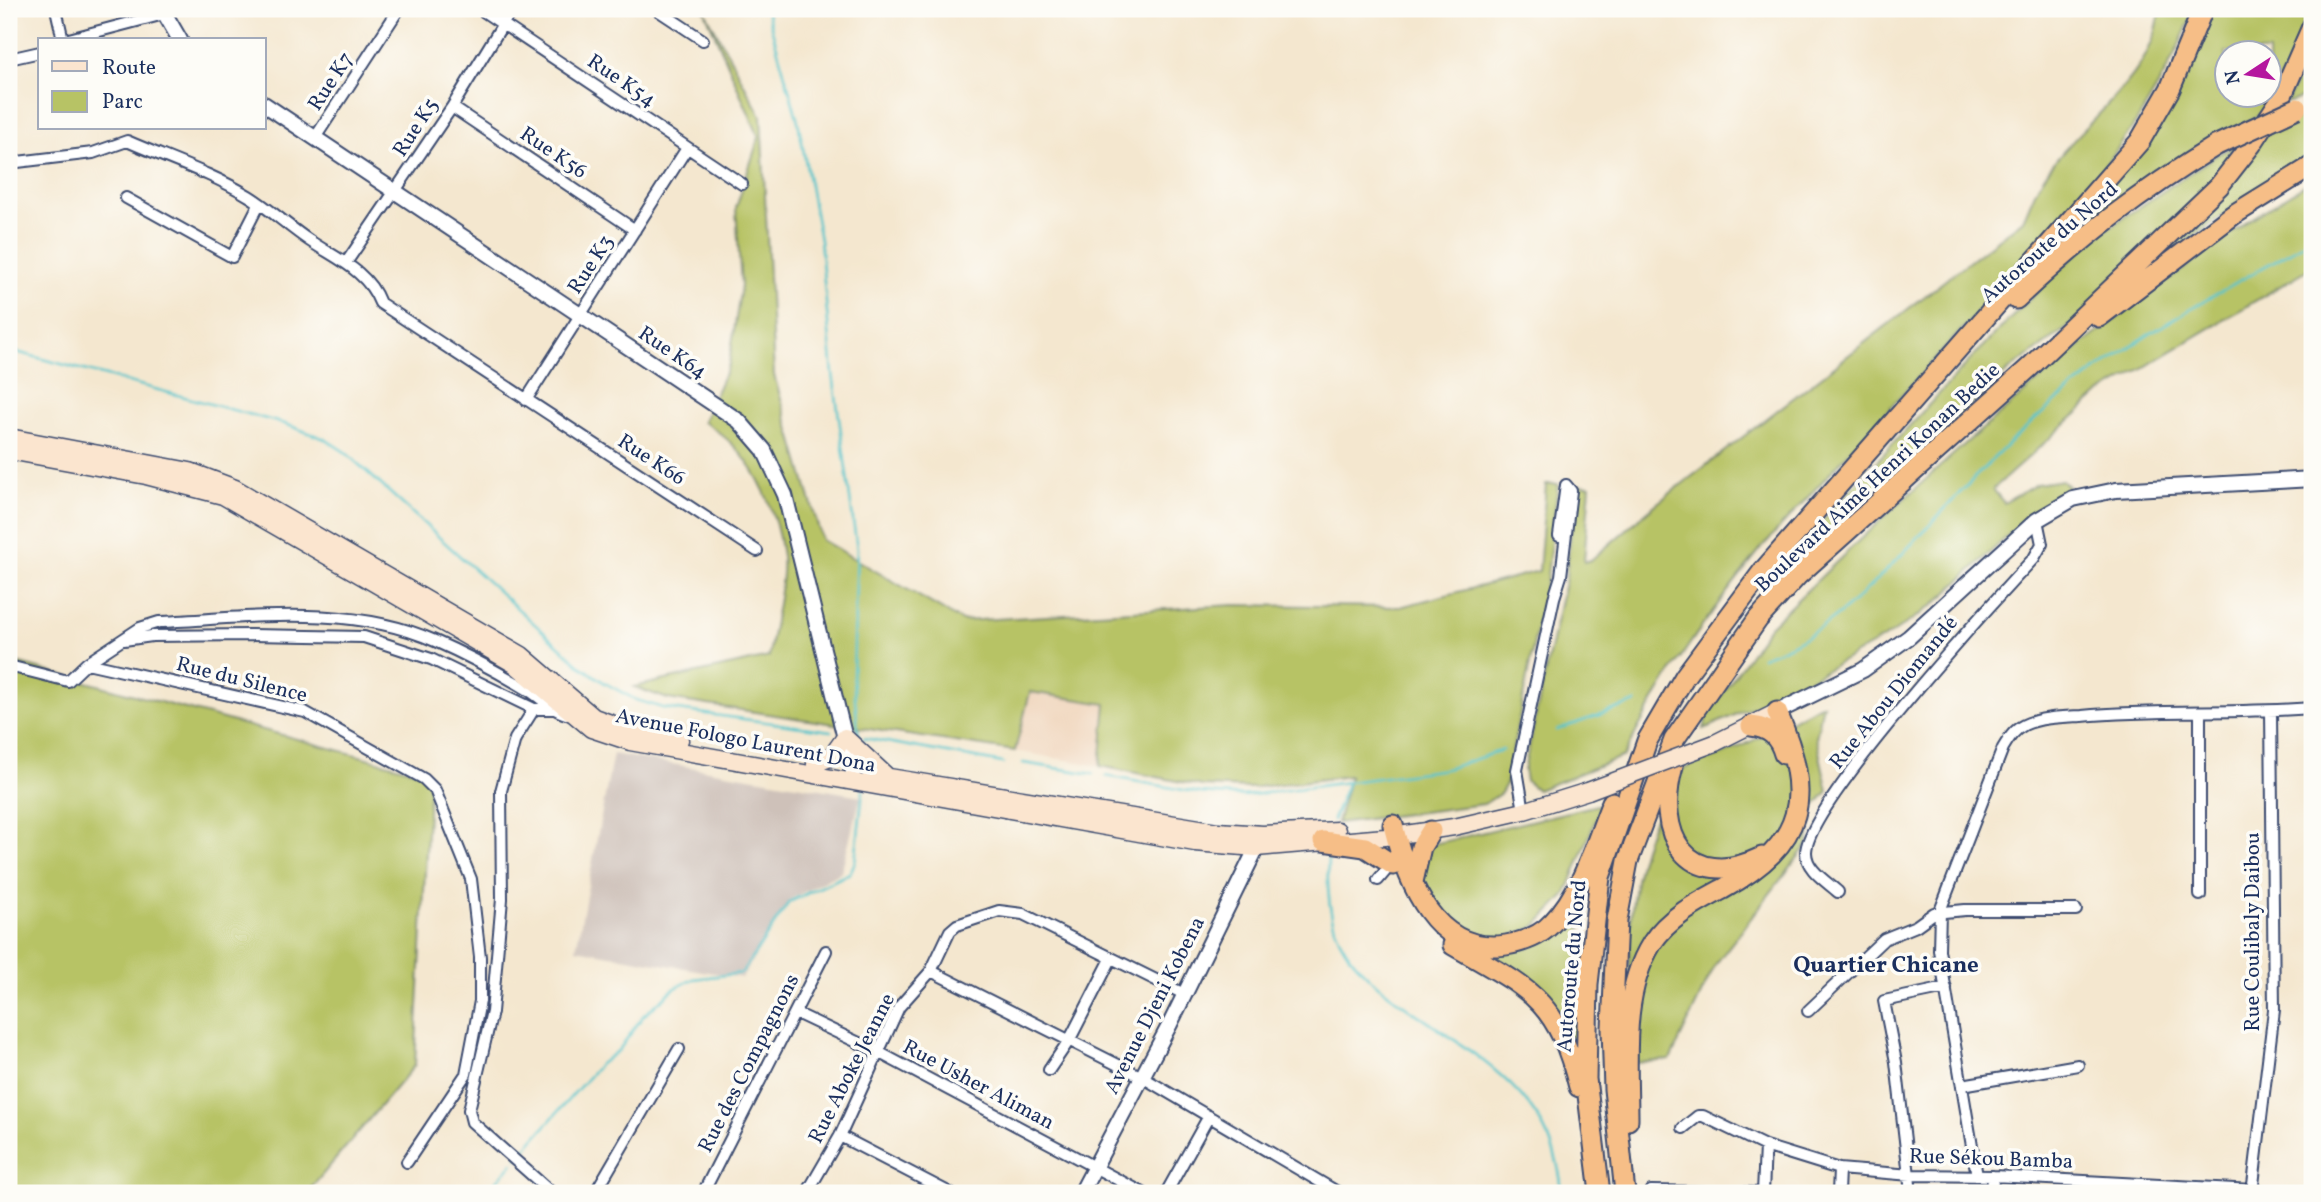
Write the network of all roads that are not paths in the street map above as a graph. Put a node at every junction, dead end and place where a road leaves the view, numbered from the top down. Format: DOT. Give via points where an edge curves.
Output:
graph roads {
  1 [pos="56,9"];
  2 [pos="400,9"];
  3 [pos="480,9"];
  4 [pos="512,9"];
  5 [pos="656,9"];
  6 [pos="2203,9"];
  7 [pos="163,12"];
  8 [pos="503,23"];
  9 [pos="2312,27"];
  10 [pos="89,37"];
  11 [pos="63,38"];
  12 [pos="179,38"];
  13 [pos="703,40"];
  14 [pos="38,52"];
  15 [pos="9,59"];
  16 [pos="266,105"];
  17 [pos="2305,106"];
  18 [pos="452,107"];
  19 [pos="124,130"];
  20 [pos="315,138"];
  21 [pos="127,141"];
  22 [pos="687,148"];
  23 [pos="9,163"];
  24 [pos="2312,166"];
  25 [pos="742,184"];
  26 [pos="396,191"];
  27 [pos="126,198"];
  28 [pos="259,204"];
  29 [pos="635,230"];
  30 [pos="346,263"];
  31 [pos="580,315"];
  32 [pos="2030,367"];
  33 [pos="1940,373"];
  34 [pos="526,400"];
  35 [pos="9,437"];
  36 [pos="9,451"];
  37 [pos="2312,479"];
  38 [pos="2037,520"];
  39 [pos="757,551"];
  40 [pos="1554,598"];
  41 [pos="118,641"];
  42 [pos="87,663"];
  43 [pos="9,666"];
  44 [pos="1685,676"];
  45 [pos="2312,708"];
  46 [pos="534,709"];
  47 [pos="554,709"];
  48 [pos="575,710"];
  49 [pos="2271,711"];
  50 [pos="2200,713"];
  51 [pos="1771,715"];
  52 [pos="1684,724"];
  53 [pos="845,737"];
  54 [pos="1783,738"];
  55 [pos="1647,741"];
  56 [pos="815,764"];
  57 [pos="852,776"];
  58 [pos="888,777"];
  59 [pos="1523,807"];
  60 [pos="1389,831"];
  61 [pos="1431,831"];
  62 [pos="1260,841"];
  63 [pos="1323,841"];
  64 [pos="1393,865"];
  65 [pos="1378,880"];
  66 [pos="1413,883"];
  67 [pos="1838,892"];
  68 [pos="2200,895"];
  69 [pos="2076,910"];
  70 [pos="1940,911"];
  71 [pos="826,951"];
  72 [pos="1111,959"];
  73 [pos="931,971"];
  74 [pos="1946,988"];
  75 [pos="1184,994"];
  76 [pos="1808,1011"];
  77 [pos="796,1013"];
  78 [pos="1070,1039"];
  79 [pos="679,1049"];
  80 [pos="878,1052"];
  81 [pos="2078,1065"];
  82 [pos="1049,1070"];
  83 [pos="1142,1077"];
  84 [pos="1962,1085"];
  85 [pos="1209,1116"];
  86 [pos="1591,1127"];
  87 [pos="1682,1128"];
  88 [pos="841,1136"];
  89 [pos="1766,1146"];
  90 [pos="407,1162"];
  91 [pos="1096,1167"];
  92 [pos="1623,1167"];
  93 [pos="1839,1169"];
  94 [pos="1911,1175"];
  95 [pos="1977,1176"];
  96 [pos="1993,1176"];
  97 [pos="1321,1189"];
  98 [pos="1651,1191"];
  99 [pos="2252,1192"];
  100 [pos="552,1193"];
  101 [pos="595,1193"];
  102 [pos="703,1193"];
  103 [pos="807,1193"];
  104 [pos="950,1193"];
  105 [pos="1081,1193"];
  106 [pos="1143,1193"];
  107 [pos="1166,1193"];
  108 [pos="1339,1193"];
  109 [pos="1600,1193"];
  110 [pos="1625,1193"];
  111 [pos="1713,1193"];
  112 [pos="1763,1193"];
  113 [pos="1838,1193"];
  114 [pos="1911,1193"];
  115 [pos="1992,1193"];
  116 [pos="2312,1193"];
  1 -- 11 [label="street"];
  2 -- 20 [label="street, Rue K7"];
  3 -- 8 [label="street, Rue K54"];
  4 -- 8 [label="street, Rue K5"];
  5 -- 13 [label="street"];
  6 -- 33 [label="highway" via="2171,89 2140,141 1975,327"];
  7 -- 10 [label="street"];
  7 -- 12 [label="street"];
  8 -- 18 [label="street, Rue K5"];
  8 -- 22 [label="street, Rue K54"];
  9 -- 32 [label="highway" via="2279,102 2219,186"];
  14 -- 15 [label="street"];
  16 -- 20 [label="street, Rue K64"];
  17 -- 33 [label="highway, Autoroute du Nord, bridge" via="2217,145 2148,187 2101,222"];
  18 -- 26 [label="street, Rue K5"];
  18 -- 29 [label="street, Rue K56"];
  19 -- 21 [label="street"];
  20 -- 26 [label="street, Rue K64"];
  21 -- 23 [label="street" via="93,153"];
  21 -- 28 [label="street, Rue K66" via="187,164"];
  22 -- 25 [label="street, Rue K54"];
  22 -- 29 [label="street, Rue K3"];
  24 -- 32 [label="highway" via="2232,215"];
  26 -- 30 [label="street, Rue K5"];
  26 -- 31 [label="street, Rue K64"];
  27 -- 28 [label="street" via="232,257"];
  28 -- 30 [label="street, Rue K66"];
  29 -- 31 [label="street, Rue K3"];
  30 -- 34 [label="street, Rue K66" via="374,287 380,303"];
  31 -- 34 [label="street, Rue K3"];
  31 -- 53 [label="street, Rue K64" via="739,421 764,450 785,495"];
  32 -- 52 [label="highway, Boulevard Aimé Henri Konan Bedie" via="1797,576 1758,619"];
  33 -- 44 [label="highway, Boulevard Aimé Henri Konan Bedie" via="1763,571"];
  34 -- 39 [label="street, Rue K66"];
  35 -- 48 [label="main road, Avenue Fologo Laurent Dona" via="190,471 235,488 522,655"];
  36 -- 48 [label="main road, Avenue Fologo Laurent Dona" via="223,496 514,664"];
  37 -- 38 [label="street, Avenue Fologo Laurent Dona" via="2116,490 2073,499"];
  38 -- 51 [label="street, Avenue Fologo Laurent Dona" via="1909,636 1863,670"];
  38 -- 67 [label="street, Rue Abou Diomandé" via="2042,544 2034,558 1953,648 1821,815 1806,849 1807,860"];
  40 -- 40 [label="street" via="1571,491 1566,485"];
  40 -- 59 [label="street" via="1517,770"];
  41 -- 42 [label="street"];
  41 -- 46 [label="street" via="161,636 364,637 431,659"];
  41 -- 47 [label="street" via="159,622 365,621 436,641"];
  42 -- 43 [label="street" via="68,681"];
  42 -- 90 [label="street, Rue du Silence" via="305,712 424,779 435,790 471,879 480,1001 466,1074"];
  44 -- 55 [label="highway, Autoroute du Nord"];
  45 -- 49 [label="street"];
  46 -- 47 [label="street"];
  46 -- 100 [label="street" via="515,739 501,791 502,899 492,1012 469,1110 472,1122"];
  47 -- 48 [label="street"];
  48 -- 56 [label="main road, Avenue Fologo Laurent Dona" via="633,731"];
  48 -- 57 [label="main road, Avenue Fologo Laurent Dona" via="591,729 630,742"];
  49 -- 50 [label="street"];
  49 -- 99 [label="street, Rue Coulibaly Daibou" via="2274,1010"];
  50 -- 68 [label="street"];
  50 -- 70 [label="street" via="2049,718 2012,732"];
  51 -- 54 [label="highway"];
  51 -- 54 [label="highway" via="1767,729"];
  51 -- 59 [label="main road, Avenue Fologo Laurent Dona, bridge" via="1715,743 1588,791"];
  52 -- 54 [label="highway" via="1669,781 1668,823 1681,852 1713,866 1745,865 1763,857 1775,843 1787,811 1789,789"];
  52 -- 92 [label="highway, Autoroute du Nord" via="1667,753 1628,861 1617,920 1612,1028"];
  53 -- 56 [label="main road" via="830,758"];
  53 -- 57 [label="street, Rue K64"];
  53 -- 58 [label="main road"];
  54 -- 92 [label="highway" via="1797,766 1797,800 1780,848 1746,876 1675,918 1653,941 1639,968 1628,1030 1628,1130"];
  55 -- 66 [label="highway" via="1629,761 1569,900 1539,934 1497,946 1464,941 1436,923"];
  55 -- 86 [label="highway, Autoroute du Nord" via="1600,877 1588,984 1586,1079"];
  56 -- 57 [label="main road, Avenue Fologo Laurent Dona"];
  57 -- 58 [label="main road, Avenue Fologo Laurent Dona"];
  57 -- 62 [label="main road, Avenue Fologo Laurent Dona" via="1195,843"];
  58 -- 62 [label="main road, Avenue Fologo Laurent Dona"];
  59 -- 60 [label="main road, Avenue Fologo Laurent Dona"];
  59 -- 61 [label="main road, Avenue Fologo Laurent Dona"];
  60 -- 61 [label="main road, Avenue Fologo Laurent Dona"];
  60 -- 62 [label="main road, Avenue Fologo Laurent Dona"];
  60 -- 63 [label="main road, Avenue Fologo Laurent Dona"];
  60 -- 64 [label="highway"];
  60 -- 66 [label="highway"];
  61 -- 66 [label="highway" via="1418,855"];
  62 -- 63 [label="main road, Avenue Fologo Laurent Dona"];
  62 -- 75 [label="street, Avenue Djeni Kobena"];
  63 -- 64 [label="highway" via="1366,846"];
  64 -- 65 [label="street"];
  64 -- 86 [label="highway" via="1437,935 1525,987 1551,1013 1569,1050"];
  69 -- 70 [label="street"];
  70 -- 74 [label="street" via="1939,950"];
  70 -- 76 [label="street" via="1884,939"];
  71 -- 77 [label="street, Rue des Compagnons"];
  72 -- 73 [label="street, Rue Aboke Jeanne" via="1023,914 999,911 950,931"];
  72 -- 75 [label="street, Rue Aboke Jeanne"];
  72 -- 78 [label="street"];
  73 -- 78 [label="street"];
  73 -- 80 [label="street, Rue Aboke Jeanne" via="899,1007"];
  74 -- 84 [label="street"];
  74 -- 94 [label="street" via="1884,1001"];
  75 -- 83 [label="street, Avenue Djeni Kobena"];
  77 -- 80 [label="street, Rue Usher Aliman"];
  77 -- 102 [label="street, Rue des Compagnons"];
  78 -- 82 [label="street"];
  78 -- 83 [label="street"];
  79 -- 101 [label="street"];
  80 -- 88 [label="street, Rue Aboke Jeanne"];
  80 -- 91 [label="street, Rue Usher Aliman"];
  81 -- 84 [label="street"];
  83 -- 85 [label="street"];
  83 -- 91 [label="street, Avenue Djeni Kobena"];
  84 -- 95 [label="street"];
  85 -- 97 [label="street"];
  85 -- 107 [label="street"];
  86 -- 109 [label="highway, Autoroute du Nord"];
  87 -- 89 [label="street, Rue Sékou Bamba" via="1703,1116"];
  88 -- 103 [label="street, Rue Aboke Jeanne"];
  88 -- 104 [label="street"];
  89 -- 93 [label="street, Rue Sékou Bamba"];
  89 -- 112 [label="street"];
  91 -- 105 [label="street, Avenue Djeni Kobena"];
  91 -- 106 [label="street, Rue Usher Aliman"];
  92 -- 110 [label="highway, Autoroute du Nord"];
  93 -- 94 [label="street, Rue Sékou Bamba"];
  93 -- 113 [label="street"];
  94 -- 95 [label="street, Rue Sékou Bamba"];
  94 -- 114 [label="street"];
  95 -- 96 [label="street, Rue Sékou Bamba"];
  96 -- 99 [label="street, Rue Sékou Bamba"];
  96 -- 115 [label="street"];
  97 -- 108 [label="street"];
  98 -- 111 [label="street"];
  99 -- 116 [label="street, Rue Sékou Bamba"];
  111 -- 112 [label="street"];
}
